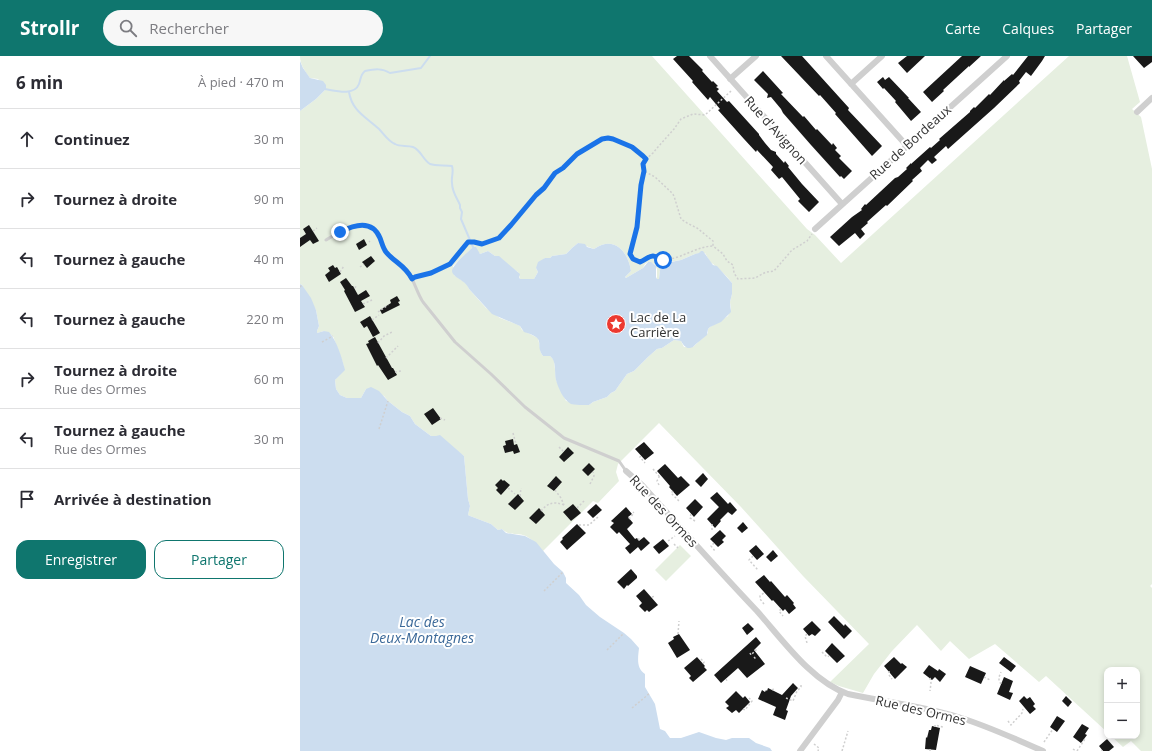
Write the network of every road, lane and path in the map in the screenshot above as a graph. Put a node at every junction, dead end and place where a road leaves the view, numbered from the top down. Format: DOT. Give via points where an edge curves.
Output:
graph roads {
  1 [pos="710,56"];
  2 [pos="756,56"];
  3 [pos="826,56"];
  4 [pos="882,56"];
  5 [pos="1007,56"];
  6 [pos="730,78"];
  7 [pos="851,84"];
  8 [pos="733,90"];
  9 [pos="1152,98"];
  10 [pos="1138,112"];
  11 [pos="907,146"];
  12 [pos="646,159"];
  13 [pos="644,171"];
  14 [pos="842,204"];
  15 [pos="316,228"];
  16 [pos="815,229"];
  17 [pos="313,231"];
  18 [pos="326,240"];
  19 [pos="713,246"];
  20 [pos="364,264"];
  21 [pos="344,266"];
  22 [pos="360,267"];
  23 [pos="340,272"];
  24 [pos="412,279"];
  25 [pos="356,286"];
  26 [pos="354,288"];
  27 [pos="372,300"];
  28 [pos="363,304"];
  29 [pos="388,305"];
  30 [pos="378,312"];
  31 [pos="380,315"];
  32 [pos="372,320"];
  33 [pos="392,332"];
  34 [pos="333,336"];
  35 [pos="322,342"];
  36 [pos="378,343"];
  37 [pos="398,346"];
  38 [pos="386,358"];
  39 [pos="401,371"];
  40 [pos="395,372"];
  41 [pos="388,401"];
  42 [pos="440,418"];
  43 [pos="445,420"];
  44 [pos="379,429"];
  45 [pos="513,433"];
  46 [pos="516,444"];
  47 [pos="560,447"];
  48 [pos="564,452"];
  49 [pos="641,456"];
  50 [pos="646,463"];
  51 [pos="653,469"];
  52 [pos="626,471"];
  53 [pos="593,472"];
  54 [pos="590,484"];
  55 [pos="659,485"];
  56 [pos="508,488"];
  57 [pos="521,488"];
  58 [pos="555,490"];
  59 [pos="673,491"];
  60 [pos="515,494"];
  61 [pos="520,496"];
  62 [pos="585,500"];
  63 [pos="679,501"];
  64 [pos="577,508"];
  65 [pos="541,511"];
  66 [pos="633,512"];
  67 [pos="691,514"];
  68 [pos="598,517"];
  69 [pos="629,519"];
  70 [pos="694,521"];
  71 [pos="712,524"];
  72 [pos="579,525"];
  73 [pos="712,530"];
  74 [pos="675,536"];
  75 [pos="668,541"];
  76 [pos="714,543"];
  77 [pos="674,544"];
  78 [pos="678,548"];
  79 [pos="715,551"];
  80 [pos="753,556"];
  81 [pos="758,570"];
  82 [pos="563,572"];
  83 [pos="544,591"];
  84 [pos="765,592"];
  85 [pos="655,596"];
  86 [pos="652,597"];
  87 [pos="764,604"];
  88 [pos="781,609"];
  89 [pos="783,616"];
  90 [pos="679,621"];
  91 [pos="624,633"];
  92 [pos="678,634"];
  93 [pos="807,634"];
  94 [pos="807,643"];
  95 [pos="758,648"];
  96 [pos="607,650"];
  97 [pos="822,652"];
  98 [pos="750,653"];
  99 [pos="829,656"];
  100 [pos="754,657"];
  101 [pos="701,659"];
  102 [pos="756,659"];
  103 [pos="703,664"];
  104 [pos="890,671"];
  105 [pos="1001,672"];
  106 [pos="984,677"];
  107 [pos="930,678"];
  108 [pos="892,679"];
  109 [pos="990,680"];
  110 [pos="801,684"];
  111 [pos="1001,684"];
  112 [pos="775,688"];
  113 [pos="772,690"];
  114 [pos="930,691"];
  115 [pos="842,692"];
  116 [pos="650,693"];
  117 [pos="748,697"];
  118 [pos="786,698"];
  119 [pos="632,708"];
  120 [pos="743,709"];
  121 [pos="1023,709"];
  122 [pos="1008,721"];
  123 [pos="935,727"];
  124 [pos="943,727"];
  125 [pos="1053,729"];
  126 [pos="848,731"];
  127 [pos="808,739"];
  128 [pos="1085,739"];
  129 [pos="1044,742"];
  130 [pos="1073,749"];
  131 [pos="800,751"];
  132 [pos="818,751"];
  133 [pos="842,751"];
  134 [pos="1043,751"];
  135 [pos="1077,751"];
  1 -- 6 [label="street, Rue d'Avignon"];
  2 -- 6 [label="street"];
  3 -- 7 [label="street"];
  4 -- 7 [label="street"];
  5 -- 11 [label="street, Rue de Bordeaux"];
  6 -- 14 [label="street, Rue d'Avignon"];
  7 -- 11 [label="street"];
  8 -- 12 [label="path" via="705,114 693,114 681,119"];
  9 -- 10 [label="street"];
  11 -- 14 [label="street, Rue de Bordeaux"];
  12 -- 13 [label="path" via="643,164"];
  12 -- 24 [label="path" via="632,147 613,139 602,139 577,154 555,173 499,238 482,244 468,242 450,264"];
  13 -- 19 [label="path" via="655,177 674,196 681,219 711,239"];
  13 -- 19 [label="path" via="637,227 630,250 633,259 640,262 655,256 665,260"];
  14 -- 16 [label="street, Rue de Bordeaux"];
  15 -- 17 [label="path"];
  16 -- 19 [label="path" via="807,240 792,250 776,270 755,278 738,279 733,265"];
  18 -- 24 [label="lane, Rue des Ormes" via="354,226 370,227 378,233 386,252 404,267"];
  20 -- 22 [label="path"];
  21 -- 23 [label="path"];
  24 -- 52 [label="lane, Rue des Ormes" via="423,302 455,342 523,405 564,438 619,461"];
  25 -- 26 [label="path"];
  27 -- 28 [label="path"];
  29 -- 30 [label="path"];
  31 -- 32 [label="path"];
  33 -- 36 [label="path"];
  34 -- 35 [label="path"];
  37 -- 38 [label="path"];
  39 -- 40 [label="path"];
  41 -- 44 [label="path"];
  42 -- 43 [label="path"];
  45 -- 46 [label="path"];
  47 -- 48 [label="path"];
  49 -- 50 [label="path"];
  51 -- 55 [label="path" via="660,476 657,481"];
  52 -- 115 [label="street, Rue des Ormes" via="642,485 797,657 830,686"];
  53 -- 54 [label="path"];
  56 -- 60 [label="path"];
  57 -- 61 [label="path"];
  58 -- 65 [label="path" via="564,505 551,502"];
  59 -- 63 [label="path" via="671,493"];
  62 -- 64 [label="path"];
  66 -- 69 [label="path"];
  67 -- 70 [label="path" via="690,518"];
  68 -- 72 [label="path" via="589,524"];
  71 -- 73 [label="path"];
  74 -- 75 [label="path"];
  76 -- 79 [label="path" via="711,546"];
  77 -- 78 [label="path"];
  80 -- 81 [label="path" via="749,560"];
  82 -- 83 [label="path"];
  84 -- 87 [label="path" via="760,596"];
  85 -- 86 [label="path"];
  88 -- 89 [label="path" via="779,611"];
  90 -- 92 [label="path"];
  91 -- 96 [label="path"];
  93 -- 94 [label="path"];
  95 -- 98 [label="path" via="751,655"];
  97 -- 99 [label="path"];
  100 -- 102 [label="path"];
  101 -- 103 [label="path"];
  104 -- 108 [label="path"];
  105 -- 111 [label="path"];
  106 -- 109 [label="path"];
  107 -- 114 [label="path"];
  110 -- 118 [label="path" via="793,701"];
  112 -- 113 [label="path"];
  115 -- 127 [label="street"];
  115 -- 134 [label="street, Rue des Ormes" via="958,717"];
  116 -- 119 [label="path"];
  117 -- 120 [label="path" via="752,701 745,710"];
  121 -- 122 [label="path" via="1011,725"];
  123 -- 124 [label="path"];
  125 -- 129 [label="path"];
  126 -- 133 [label="path"];
  127 -- 131 [label="street"];
  127 -- 132 [label="path" via="819,748"];
  128 -- 135 [label="path"];
  130 -- 135 [label="path"];
}
